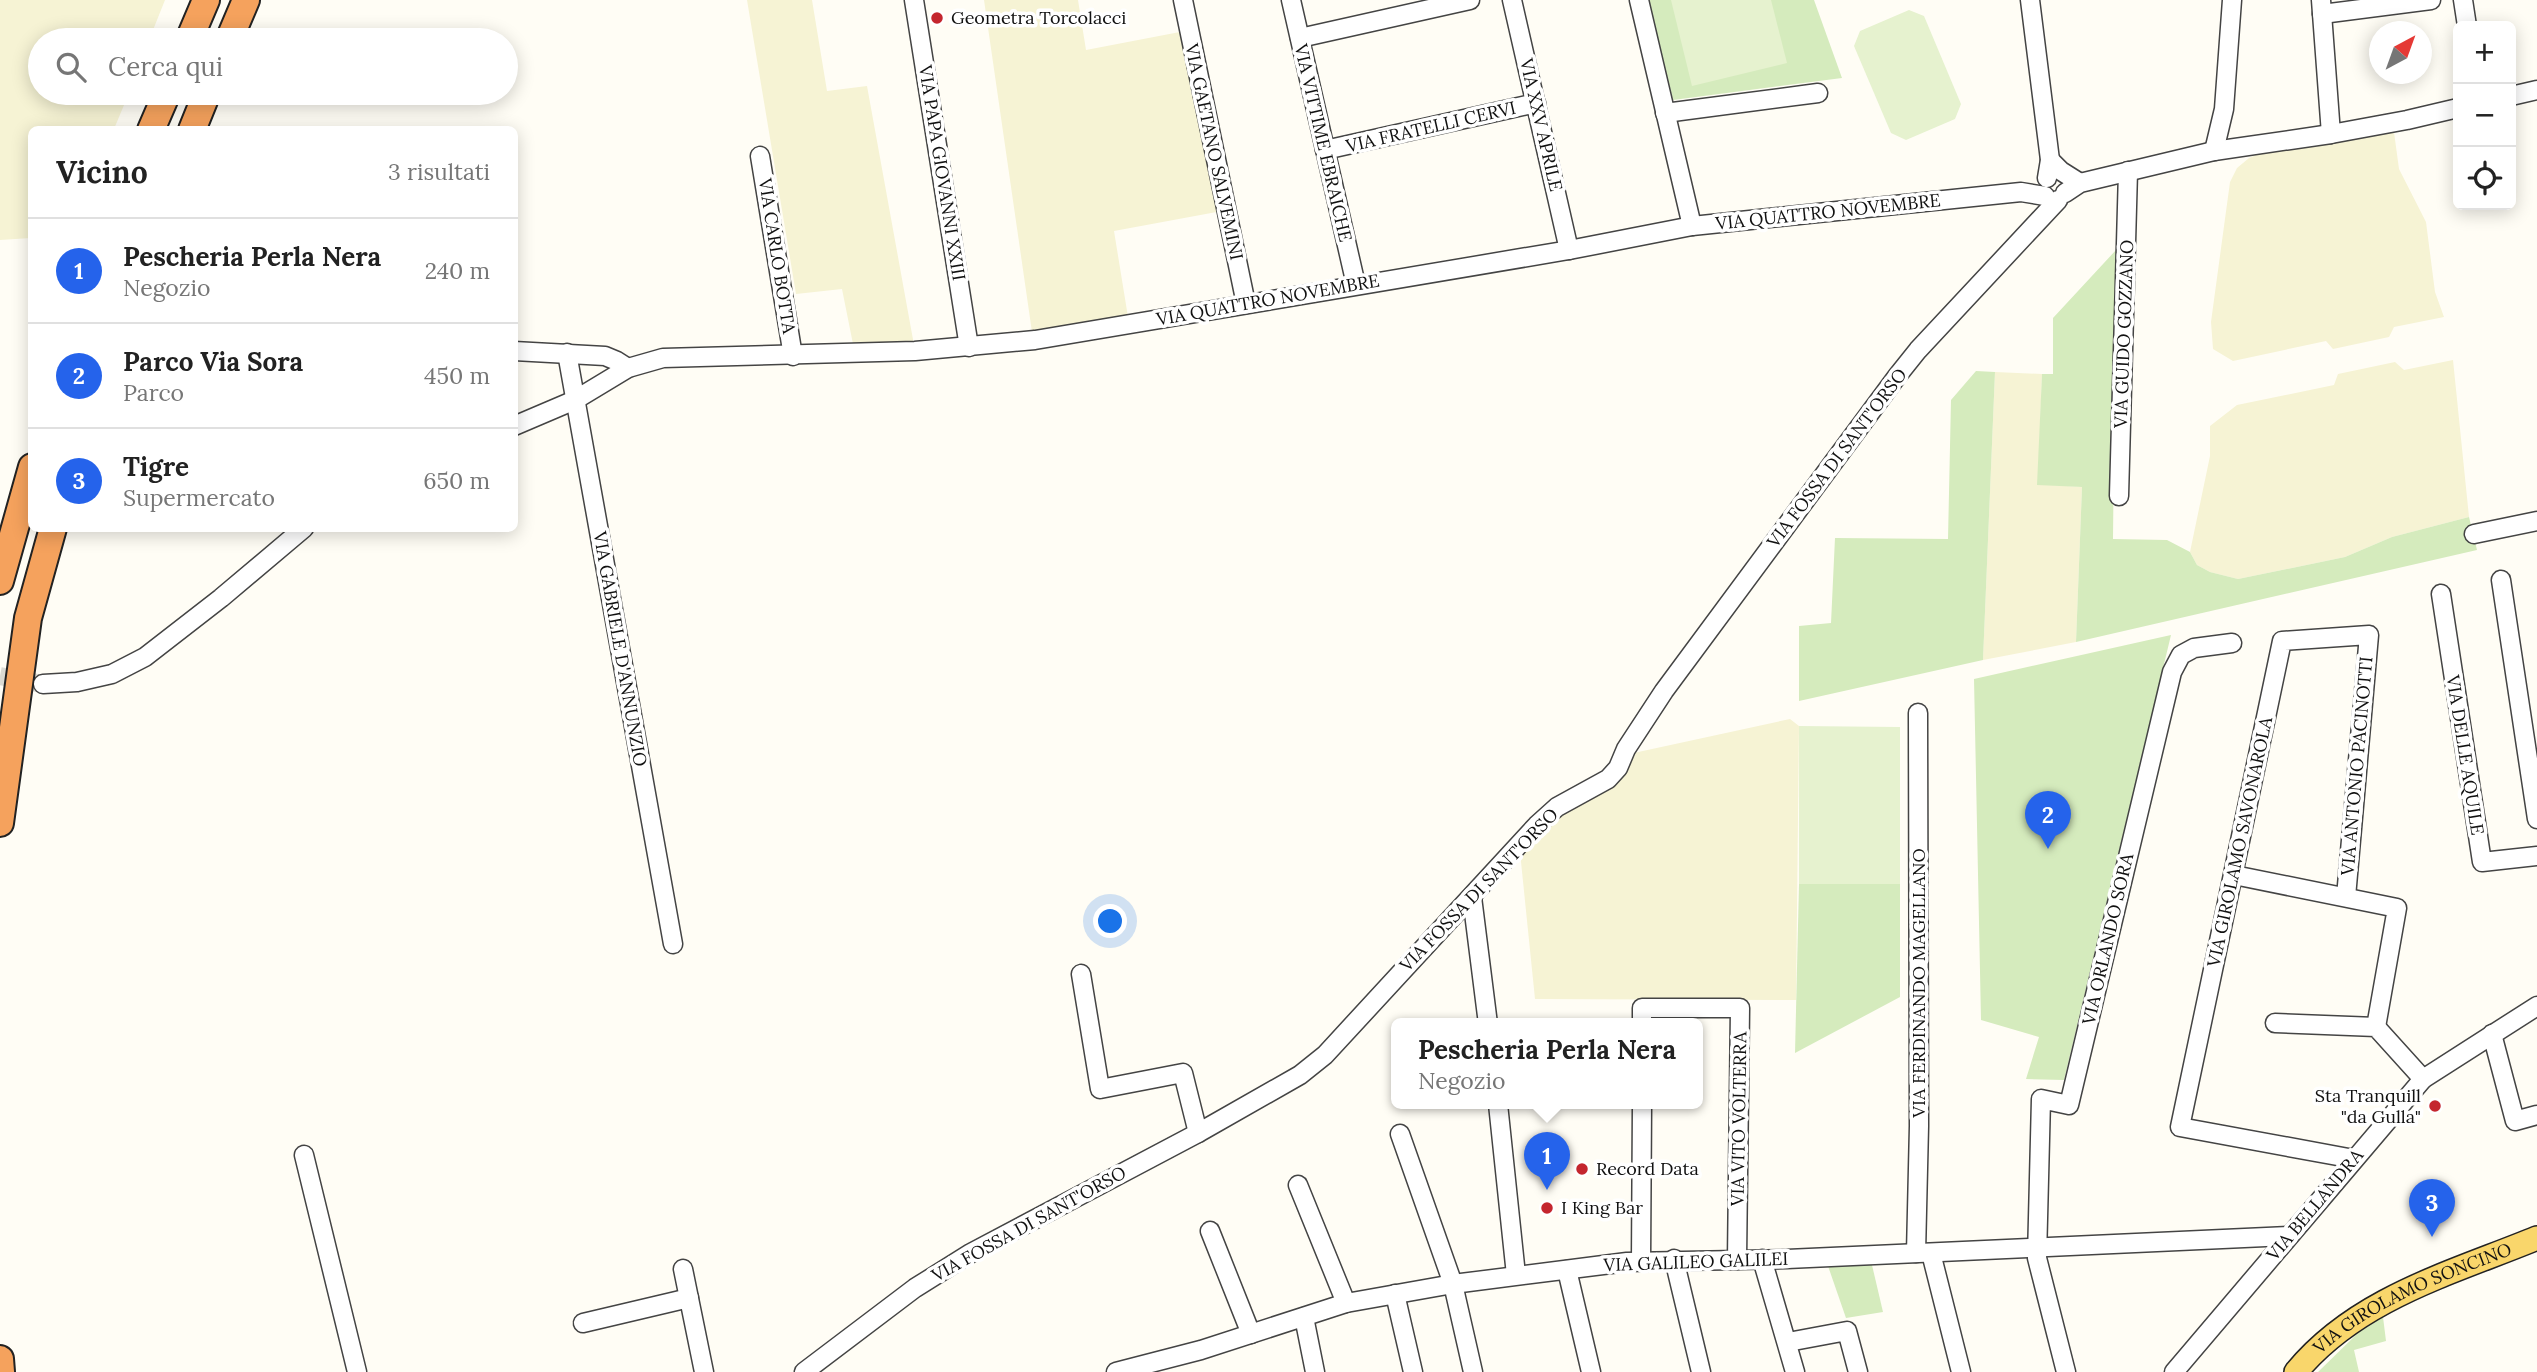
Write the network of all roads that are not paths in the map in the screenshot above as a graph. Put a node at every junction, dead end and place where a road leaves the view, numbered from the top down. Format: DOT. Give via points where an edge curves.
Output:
graph roads {
  1 [pos="206,0"];
  2 [pos="246,0"];
  3 [pos="914,0"];
  4 [pos="1183,0"];
  5 [pos="1291,0"];
  6 [pos="1470,0"];
  7 [pos="1513,0"];
  8 [pos="1639,0"];
  9 [pos="2029,0"];
  10 [pos="2232,0"];
  11 [pos="2431,0"];
  12 [pos="2463,0"];
  13 [pos="2321,7"];
  14 [pos="2466,21"];
  15 [pos="194,28"];
  16 [pos="234,28"];
  17 [pos="1300,38"];
  18 [pos="2537,90"];
  19 [pos="1818,93"];
  20 [pos="2516,95"];
  21 [pos="1536,103"];
  22 [pos="162,105"];
  23 [pos="202,105"];
  24 [pos="2453,109"];
  25 [pos="1665,113"];
  26 [pos="153,126"];
  27 [pos="194,126"];
  28 [pos="2331,134"];
  29 [pos="2222,149"];
  30 [pos="1325,150"];
  31 [pos="760,156"];
  32 [pos="2050,160"];
  33 [pos="2128,171"];
  34 [pos="2056,187"];
  35 [pos="1692,226"];
  36 [pos="1569,250"];
  37 [pos="1356,285"];
  38 [pos="1246,304"];
  39 [pos="969,347"];
  40 [pos="518,351"];
  41 [pos="567,353"];
  42 [pos="793,356"];
  43 [pos="628,368"];
  44 [pos="575,400"];
  45 [pos="518,424"];
  46 [pos="28,481"];
  47 [pos="2119,496"];
  48 [pos="2537,522"];
  49 [pos="52,532"];
  50 [pos="299,532"];
  51 [pos="2474,534"];
  52 [pos="2501,580"];
  53 [pos="0,581"];
  54 [pos="2441,594"];
  55 [pos="2369,635"];
  56 [pos="2232,643"];
  57 [pos="43,684"];
  58 [pos="1918,713"];
  59 [pos="2537,819"];
  60 [pos="0,823"];
  61 [pos="2537,856"];
  62 [pos="2234,875"];
  63 [pos="1472,897"];
  64 [pos="2346,897"];
  65 [pos="673,944"];
  66 [pos="1081,974"];
  67 [pos="2537,1006"];
  68 [pos="1487,1018"];
  69 [pos="1642,1018"];
  70 [pos="2275,1023"];
  71 [pos="2376,1027"];
  72 [pos="2492,1034"];
  73 [pos="2423,1079"];
  74 [pos="1499,1109"];
  75 [pos="1642,1109"];
  76 [pos="2537,1115"];
  77 [pos="1198,1133"];
  78 [pos="1400,1134"];
  79 [pos="304,1155"];
  80 [pos="2354,1159"];
  81 [pos="1298,1185"];
  82 [pos="1210,1231"];
  83 [pos="2289,1236"];
  84 [pos="2537,1238"];
  85 [pos="2038,1247"];
  86 [pos="1924,1253"];
  87 [pos="1674,1259"];
  88 [pos="1737,1259"];
  89 [pos="1762,1259"];
  90 [pos="1641,1261"];
  91 [pos="683,1269"];
  92 [pos="1567,1270"];
  93 [pos="1516,1275"];
  94 [pos="1452,1284"];
  95 [pos="1395,1294"];
  96 [pos="689,1298"];
  97 [pos="1346,1303"];
  98 [pos="1304,1317"];
  99 [pos="583,1323"];
  100 [pos="1251,1334"];
  101 [pos="1788,1342"];
  102 [pos="0,1359"];
  103 [pos="1,1372"];
  104 [pos="357,1372"];
  105 [pos="704,1372"];
  106 [pos="804,1372"];
  107 [pos="1116,1372"];
  108 [pos="1315,1372"];
  109 [pos="1413,1372"];
  110 [pos="1473,1372"];
  111 [pos="1591,1372"];
  112 [pos="1701,1372"];
  113 [pos="1795,1372"];
  114 [pos="1857,1372"];
  115 [pos="1961,1372"];
  116 [pos="2066,1372"];
  117 [pos="2174,1372"];
  118 [pos="2296,1372"];
  1 -- 15 [label="highway"];
  2 -- 16 [label="highway"];
  3 -- 39 [label="street, VIA PAPA GIOVANNI XXIII"];
  4 -- 38 [label="street, VIA GAETANO SALVEMINI"];
  5 -- 17 [label="street, VIA VITTIME EBRAICHE"];
  6 -- 17 [label="street"];
  7 -- 21 [label="street, VIA XXV APRILE"];
  8 -- 25 [label="street"];
  9 -- 32 [label="street"];
  10 -- 29 [label="street"];
  11 -- 13 [label="street"];
  12 -- 14 [label="street"];
  13 -- 28 [label="street"];
  17 -- 30 [label="street, VIA VITTIME EBRAICHE"];
  18 -- 20 [label="street"];
  19 -- 25 [label="street"];
  21 -- 30 [label="street, VIA FRATELLI CERVI"];
  21 -- 36 [label="street, VIA XXV APRILE"];
  22 -- 26 [label="highway"];
  23 -- 27 [label="highway"];
  24 -- 28 [label="street, VIA QUATTRO NOVEMBRE"];
  25 -- 35 [label="street"];
  28 -- 29 [label="street, VIA QUATTRO NOVEMBRE"];
  29 -- 33 [label="street, VIA QUATTRO NOVEMBRE"];
  30 -- 37 [label="street, VIA VITTIME EBRAICHE"];
  31 -- 42 [label="street, VIA CARLO BOTTA"];
  32 -- 34 [label="street"];
  32 -- 34 [label="street" via="2061,171"];
  33 -- 34 [label="street, VIA QUATTRO NOVEMBRE"];
  33 -- 47 [label="street, VIA GUIDO GOZZANO"];
  34 -- 35 [label="street, VIA QUATTRO NOVEMBRE"];
  34 -- 63 [label="street, VIA FOSSA DI SANT'ORSO" via="2050,210 1898,375 1684,663 1618,768 1608,779 1557,807"];
  35 -- 36 [label="street, VIA QUATTRO NOVEMBRE"];
  36 -- 37 [label="street, VIA QUATTRO NOVEMBRE"];
  37 -- 38 [label="street, VIA QUATTRO NOVEMBRE"];
  38 -- 39 [label="street, VIA QUATTRO NOVEMBRE"];
  39 -- 42 [label="street, VIA QUATTRO NOVEMBRE"];
  40 -- 41 [label="street"];
  41 -- 43 [label="street" via="605,356"];
  41 -- 44 [label="street, VIA GABRIELE D'ANNUNZIO"];
  42 -- 43 [label="street, VIA QUATTRO NOVEMBRE" via="663,358"];
  43 -- 44 [label="street, VIA QUATTRO NOVEMBRE"];
  44 -- 45 [label="street, VIA QUATTRO NOVEMBRE"];
  44 -- 65 [label="street, VIA GABRIELE D'ANNUNZIO"];
  46 -- 53 [label="highway"];
  48 -- 51 [label="street"];
  49 -- 60 [label="highway" via="28,618"];
  50 -- 57 [label="street" via="145,657 112,674"];
  52 -- 59 [label="street"];
  54 -- 61 [label="street, VIA DELLE AQUILE" via="2482,862"];
  55 -- 62 [label="street, VIA GIROLAMO SAVONAROLA" via="2282,642"];
  55 -- 64 [label="street, VIA ANTONIO PACINOTTI"];
  56 -- 85 [label="street, VIA ORLANDO SORA" via="2194,648 2181,655 2172,672 2068,1105 2041,1099"];
  58 -- 86 [label="street, VIA FERDINANDO MAGELLANO" via="1919,1126"];
  62 -- 64 [label="street"];
  62 -- 80 [label="street, VIA GIROLAMO SAVONAROLA" via="2180,1127"];
  63 -- 68 [label="street"];
  63 -- 77 [label="street, VIA FOSSA DI SANT'ORSO" via="1325,1055 1300,1075"];
  64 -- 71 [label="street" via="2397,908"];
  66 -- 77 [label="street" via="1100,1089 1183,1073"];
  67 -- 72 [label="street, VIA BELLANDRA"];
  69 -- 88 [label="street, VIA VITO VOLTERRA" via="1643,1008 1740,1008"];
  70 -- 71 [label="street"];
  71 -- 73 [label="street"];
  72 -- 73 [label="street, VIA BELLANDRA"];
  72 -- 76 [label="street" via="2515,1121"];
  73 -- 80 [label="street, VIA BELLANDRA"];
  74 -- 93 [label="street"];
  75 -- 90 [label="street"];
  77 -- 106 [label="street, VIA FOSSA DI SANT'ORSO" via="971,1253 915,1288"];
  78 -- 94 [label="street"];
  79 -- 104 [label="street"];
  80 -- 83 [label="street, VIA BELLANDRA"];
  81 -- 97 [label="street"];
  82 -- 100 [label="street"];
  83 -- 85 [label="street, VIA GALILEO GALILEI"];
  83 -- 117 [label="street, VIA BELLANDRA"];
  84 -- 118 [label="main road, VIA GIROLAMO SONCINO" via="2377,1305 2341,1328"];
  85 -- 86 [label="street, VIA GALILEO GALILEI"];
  85 -- 116 [label="street"];
  86 -- 89 [label="street, VIA GALILEO GALILEI"];
  86 -- 115 [label="street, VIA FERDINANDO MAGELLANO"];
  87 -- 88 [label="street, VIA GALILEO GALILEI"];
  87 -- 90 [label="street, VIA GALILEO GALILEI"];
  87 -- 112 [label="street"];
  88 -- 89 [label="street, VIA GALILEO GALILEI"];
  89 -- 101 [label="street"];
  90 -- 92 [label="street, VIA GALILEO GALILEI"];
  91 -- 96 [label="street"];
  92 -- 93 [label="street, VIA GALILEO GALILEI"];
  92 -- 111 [label="street"];
  93 -- 94 [label="street, VIA GALILEO GALILEI"];
  94 -- 95 [label="street, VIA GALILEO GALILEI"];
  94 -- 110 [label="street"];
  95 -- 97 [label="street, VIA GALILEO GALILEI"];
  95 -- 109 [label="street"];
  96 -- 99 [label="street"];
  96 -- 105 [label="street"];
  97 -- 98 [label="street, VIA GALILEO GALILEI"];
  98 -- 100 [label="street, VIA GALILEO GALILEI"];
  98 -- 108 [label="street"];
  100 -- 107 [label="street, VIA GALILEO GALILEI"];
  101 -- 113 [label="street"];
  101 -- 114 [label="street" via="1847,1331"];
  102 -- 103 [label="highway"];
}
